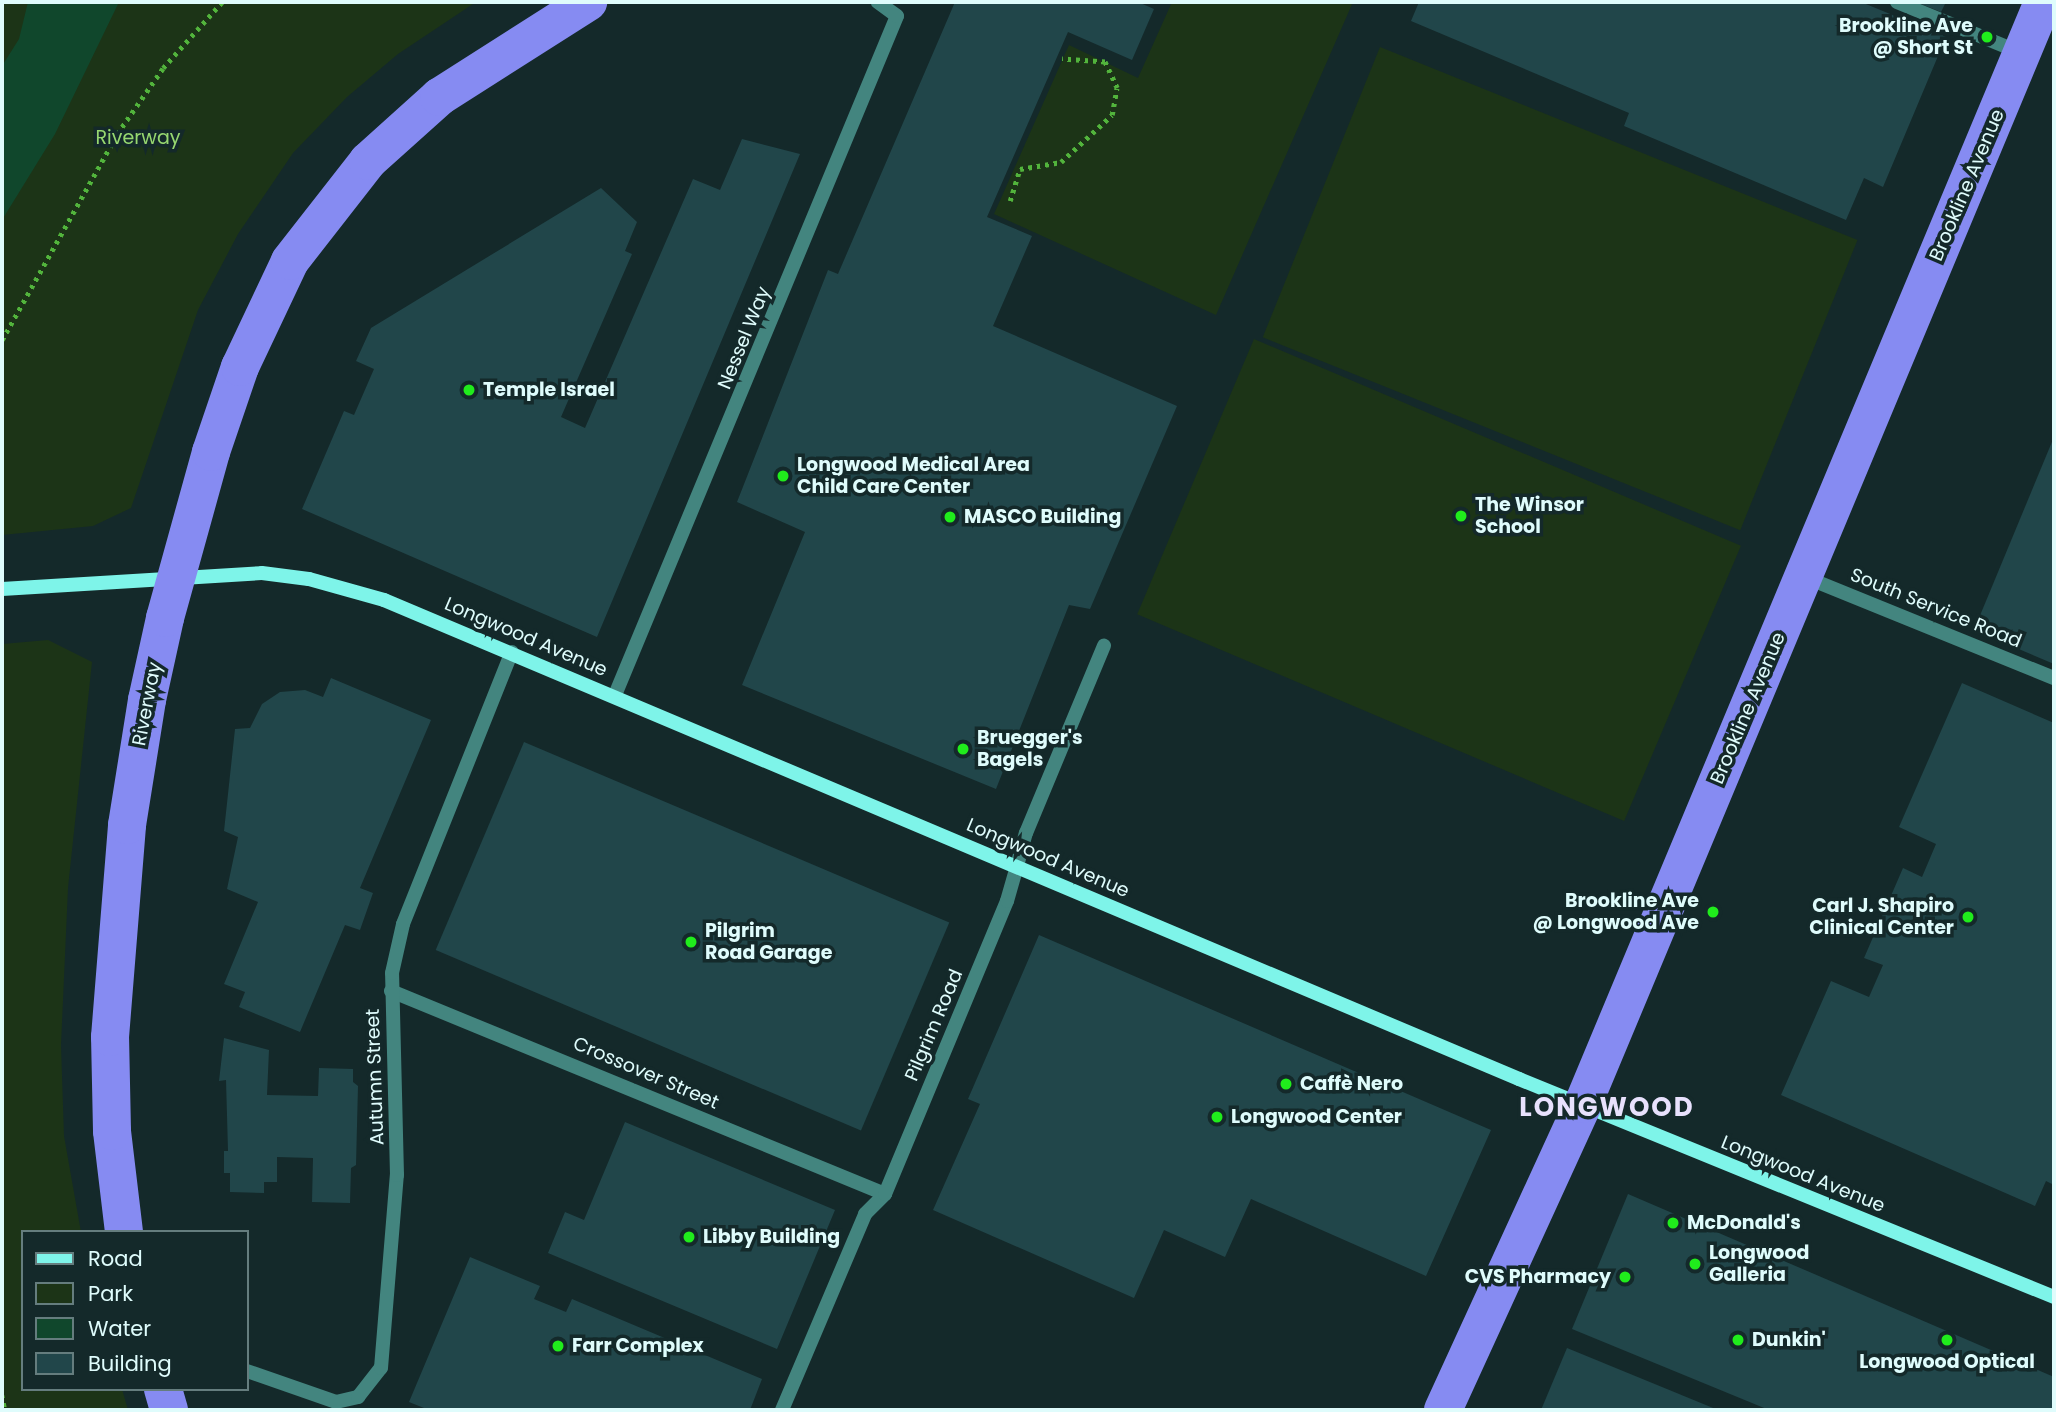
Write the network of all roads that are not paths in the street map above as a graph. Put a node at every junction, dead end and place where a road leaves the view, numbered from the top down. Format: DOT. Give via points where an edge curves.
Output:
graph roads {
  1 [pos="589,2"];
  2 [pos="878,2"];
  3 [pos="1897,2"];
  4 [pos="2043,2"];
  5 [pos="2022,53"];
  6 [pos="1803,576"];
  7 [pos="176,577"];
  8 [pos="2,589"];
  9 [pos="1104,646"];
  10 [pos="512,652"];
  11 [pos="2054,678"];
  12 [pos="615,695"];
  13 [pos="1017,866"];
  14 [pos="391,991"];
  15 [pos="1583,1104"];
  16 [pos="884,1194"];
  17 [pos="124,1230"];
  18 [pos="2054,1297"];
  19 [pos="248,1371"];
  20 [pos="164,1391"];
  21 [pos="169,1410"];
  22 [pos="782,1410"];
  23 [pos="1443,1410"];
  1 -- 7 [label="highway, Riverway" via="424,108 368,161 319,218 290,261 253,334 211,452"];
  2 -- 12 [label="street, Nessel Way" via="897,16"];
  3 -- 5 [label="street"];
  4 -- 5 [label="highway, Brookline Avenue"];
  5 -- 6 [label="highway, Brookline Avenue"];
  6 -- 11 [label="street, South Service Road"];
  6 -- 15 [label="highway, Brookline Avenue"];
  7 -- 8 [label="main road, Longwood Avenue"];
  7 -- 10 [label="main road, Longwood Avenue" via="236,572 309,579 407,608"];
  7 -- 17 [label="highway, Riverway" via="137,759 114,970 112,1131"];
  9 -- 13 [label="street, Pilgrim Road" via="1026,833"];
  10 -- 12 [label="main road, Longwood Avenue"];
  10 -- 14 [label="street, Autumn Street" via="403,924"];
  12 -- 13 [label="main road, Longwood Avenue"];
  13 -- 15 [label="main road, Longwood Avenue"];
  13 -- 16 [label="street, Pilgrim Road" via="1007,901"];
  14 -- 16 [label="street, Crossover Street"];
  14 -- 19 [label="street, Autumn Street" via="397,1175 380,1368 358,1397 336,1402"];
  15 -- 18 [label="main road, Longwood Avenue"];
  15 -- 23 [label="highway, Brookline Avenue"];
  16 -- 22 [label="street, Pilgrim Road" via="865,1214"];
  20 -- 21 [label="highway"];
}
